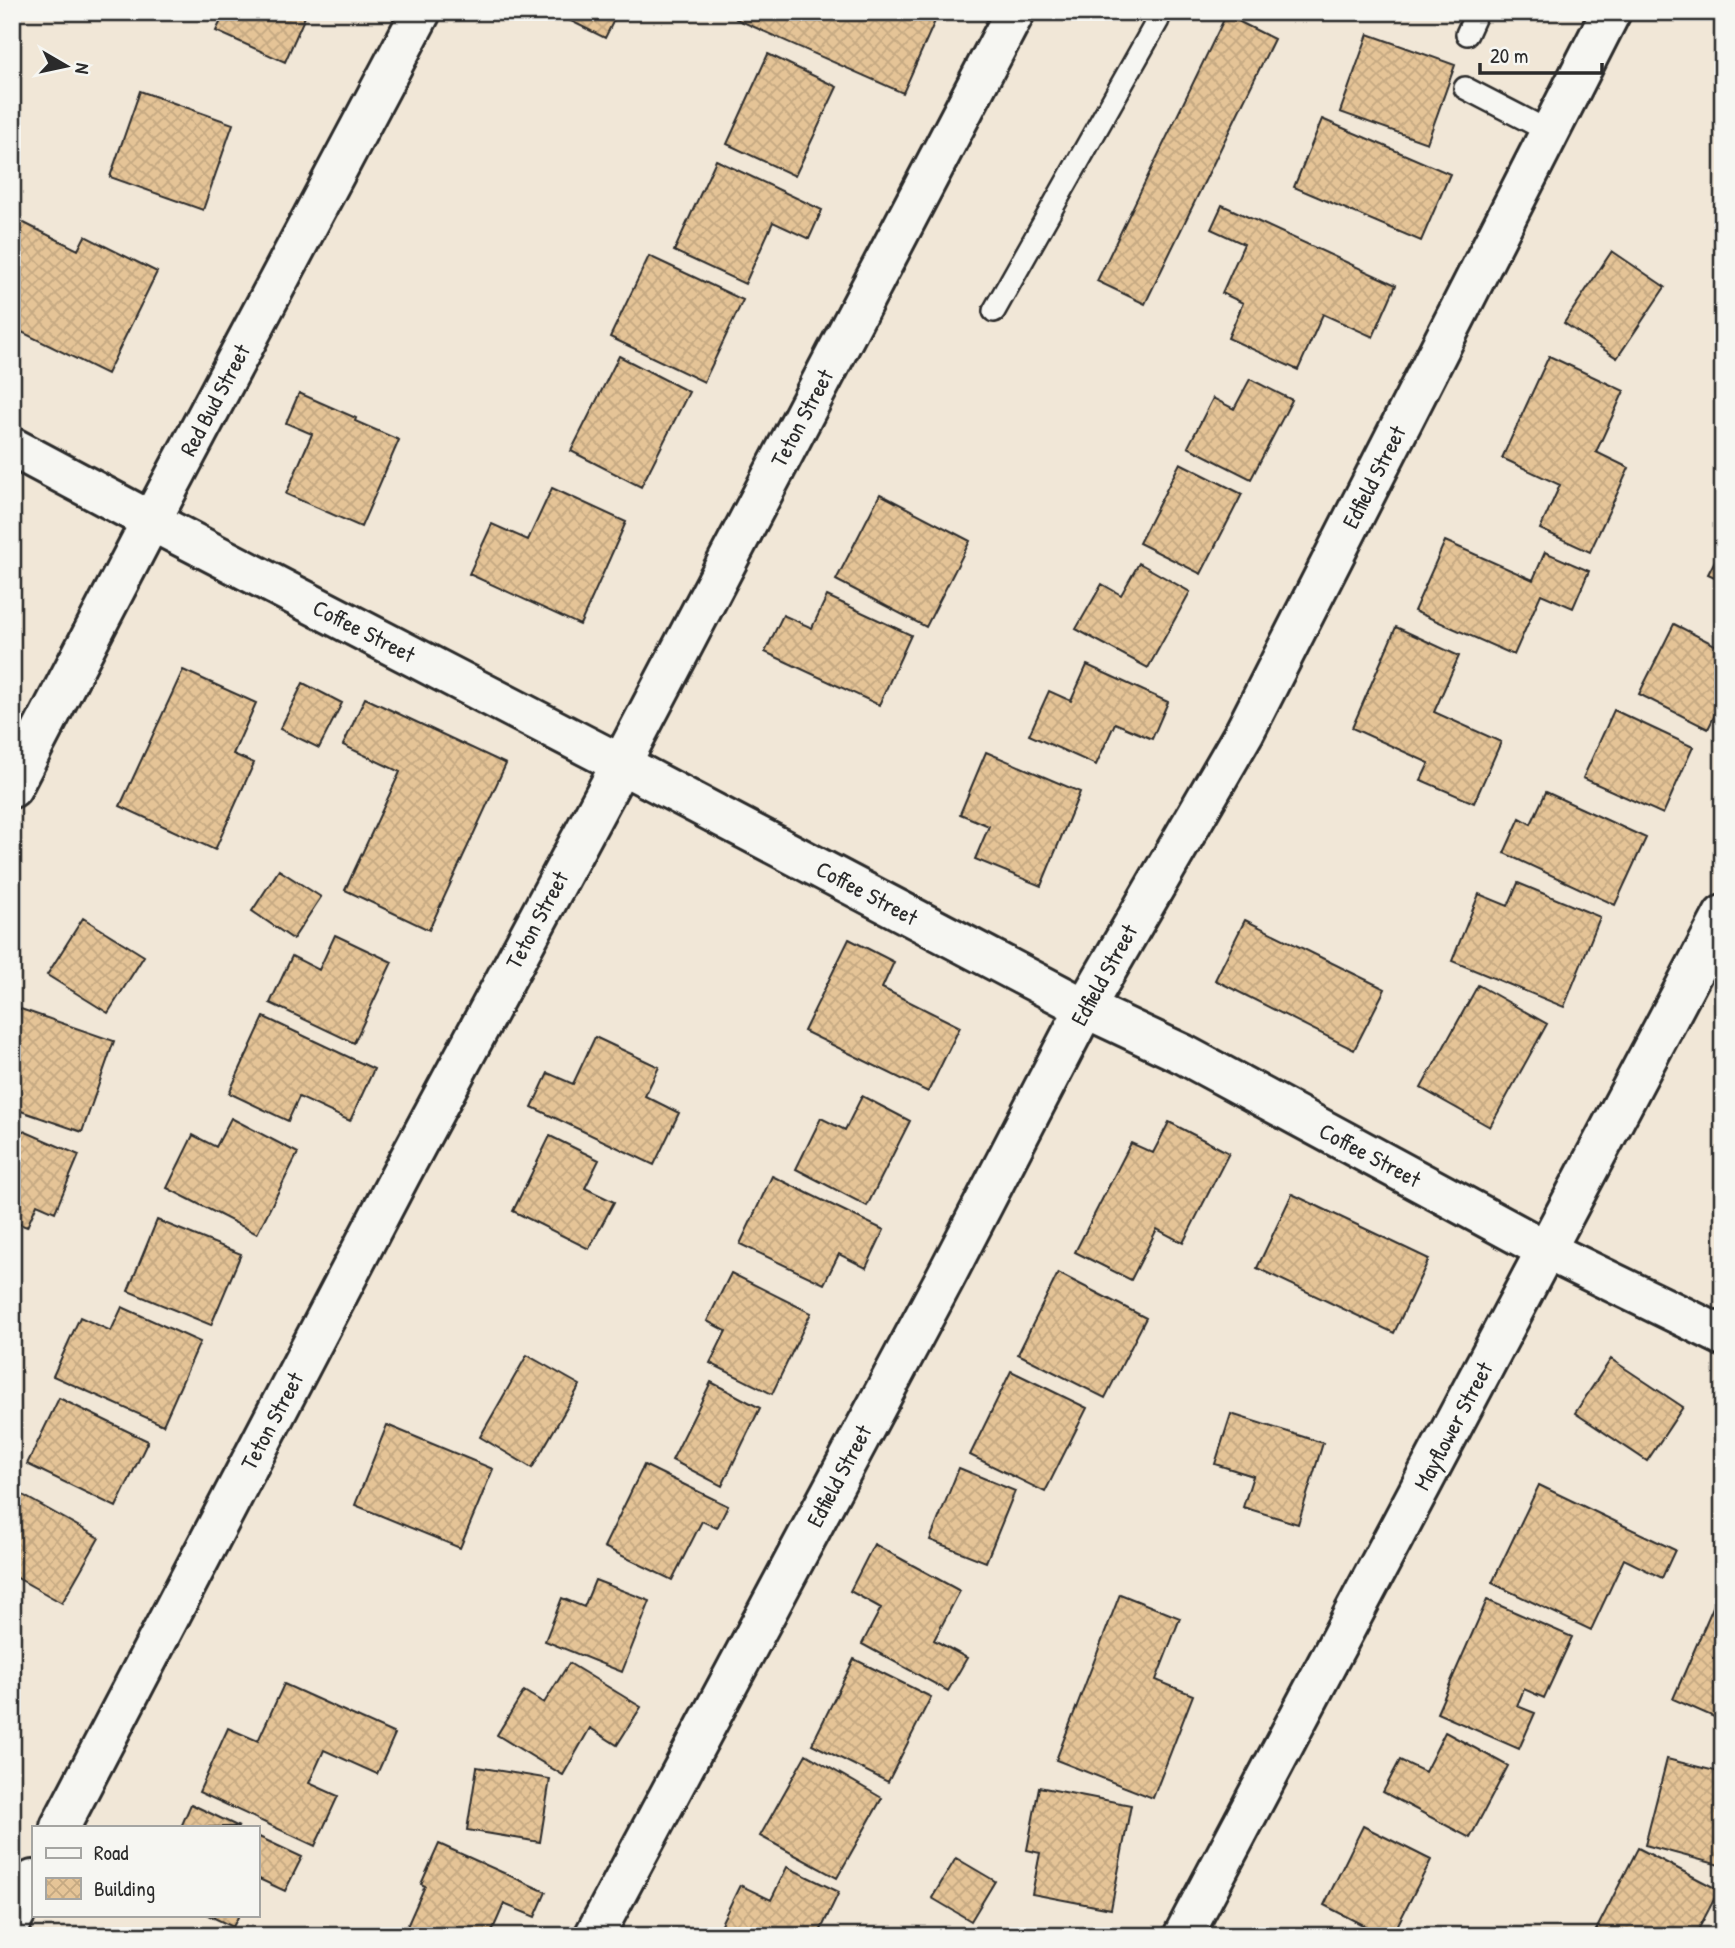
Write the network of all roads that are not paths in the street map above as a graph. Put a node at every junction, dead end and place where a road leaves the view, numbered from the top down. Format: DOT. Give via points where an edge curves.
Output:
graph roads {
  1 [pos="421,12"];
  2 [pos="1015,12"];
  3 [pos="1150,12"];
  4 [pos="1478,12"];
  5 [pos="1611,12"];
  6 [pos="1467,34"];
  7 [pos="1465,88"];
  8 [pos="1550,132"];
  9 [pos="993,312"];
  10 [pos="12,447"];
  11 [pos="151,521"];
  12 [pos="621,764"];
  13 [pos="12,788"];
  14 [pos="1723,915"];
  15 [pos="1085,1007"];
  16 [pos="1546,1250"];
  17 [pos="1723,1336"];
  18 [pos="62,1826"];
  19 [pos="32,1882"];
  20 [pos="12,1920"];
  21 [pos="594,1936"];
  22 [pos="1183,1936"];
  1 -- 11 [label="street, Red Bud Street"];
  2 -- 12 [label="street, Teton Street"];
  3 -- 9 [label="lane" via="1158,20"];
  4 -- 6 [label="lane"];
  5 -- 8 [label="street, Edfield Street"];
  7 -- 8 [label="lane"];
  8 -- 15 [label="street, Edfield Street" via="1245,731"];
  10 -- 11 [label="street, Coffee Street"];
  11 -- 12 [label="street, Coffee Street"];
  11 -- 13 [label="street, Red Bud Street"];
  12 -- 15 [label="street, Coffee Street"];
  12 -- 18 [label="street, Teton Street"];
  14 -- 16 [label="street, Mayflower Street"];
  15 -- 16 [label="street, Coffee Street" via="1183,1054"];
  15 -- 21 [label="street, Edfield Street"];
  16 -- 17 [label="street, Coffee Street"];
  16 -- 22 [label="street, Mayflower Street"];
  19 -- 20 [label="street"];
}
